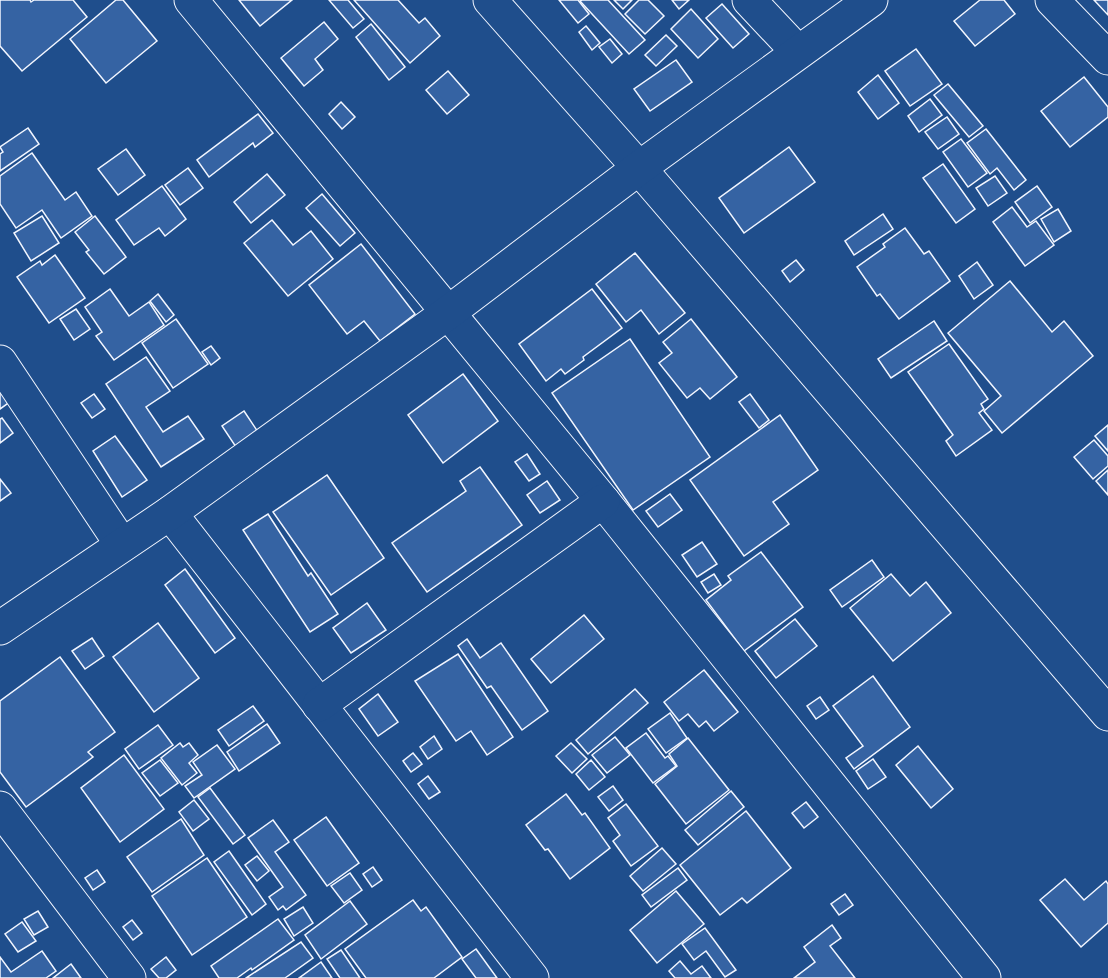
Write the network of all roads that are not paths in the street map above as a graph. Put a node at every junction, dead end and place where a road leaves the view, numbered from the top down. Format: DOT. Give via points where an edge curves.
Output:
graph roads {
  1 [pos="191,0"];
  2 [pos="490,0"];
  3 [pos="749,0"];
  4 [pos="870,0"];
  5 [pos="1052,0"];
  6 [pos="798,52"];
  7 [pos="1108,58"];
  8 [pos="639,168"];
  9 [pos="449,312"];
  10 [pos="0,362"];
  11 [pos="603,501"];
  12 [pos="170,513"];
  13 [pos="122,545"];
  14 [pos="0,628"];
  15 [pos="319,705"];
  16 [pos="1108,714"];
  17 [pos="0,808"];
  18 [pos="129,978"];
  19 [pos="532,978"];
  20 [pos="984,978"];
  1 -- 9 [label="street"];
  2 -- 8 [label="street"];
  3 -- 6 [label="street"];
  4 -- 6 [label="street"];
  5 -- 7 [label="street"];
  6 -- 8 [label="street"];
  8 -- 9 [label="street"];
  8 -- 16 [label="street"];
  9 -- 11 [label="street"];
  9 -- 12 [label="street"];
  10 -- 13 [label="street"];
  11 -- 15 [label="street"];
  11 -- 20 [label="street"];
  12 -- 13 [label="street"];
  12 -- 15 [label="street"];
  13 -- 14 [label="street"];
  15 -- 19 [label="street"];
  17 -- 18 [label="street"];
}
